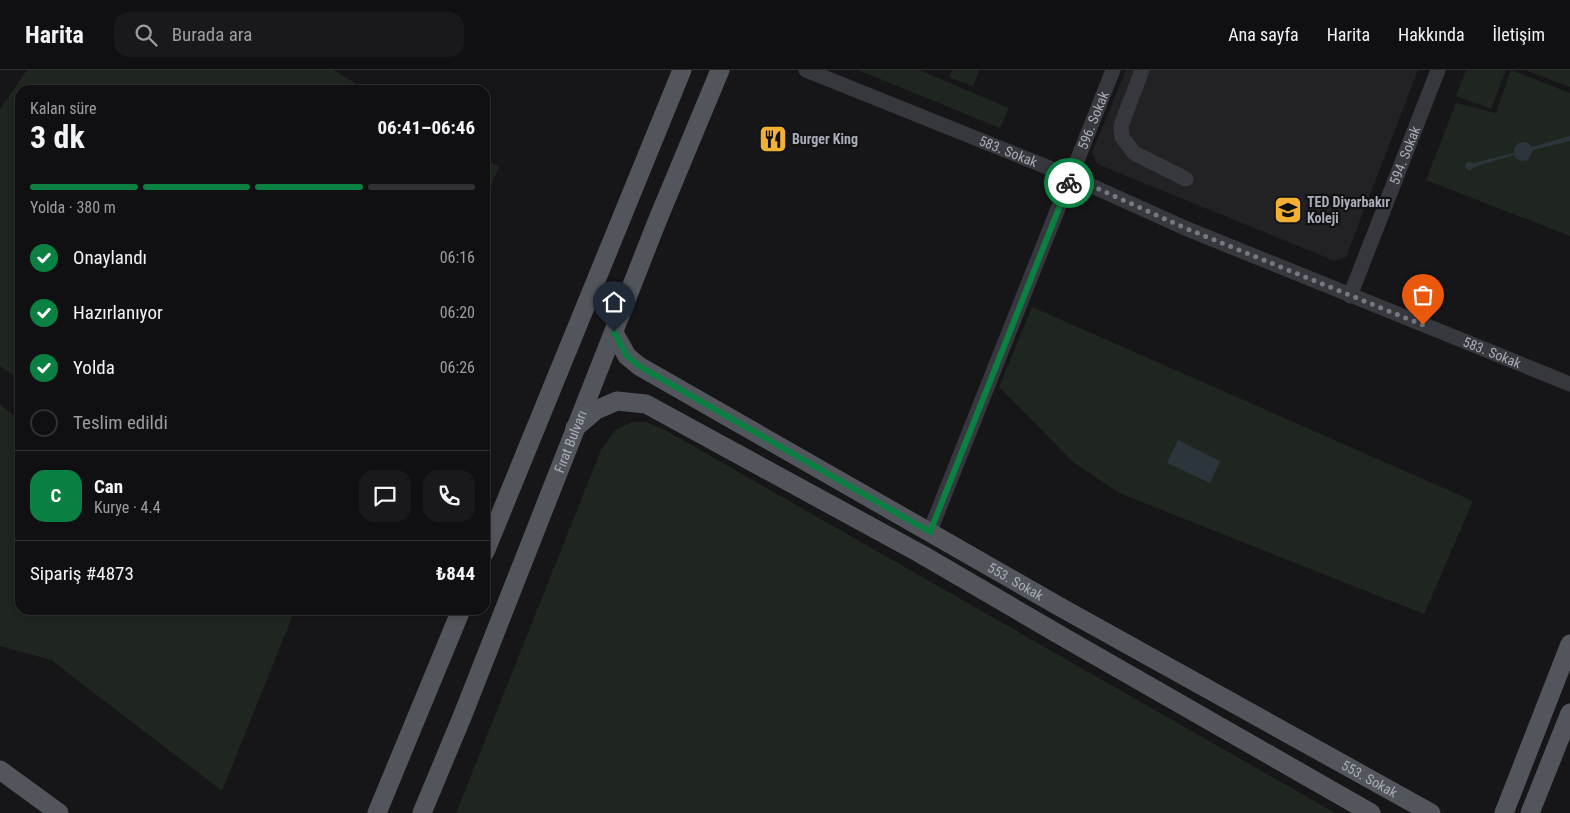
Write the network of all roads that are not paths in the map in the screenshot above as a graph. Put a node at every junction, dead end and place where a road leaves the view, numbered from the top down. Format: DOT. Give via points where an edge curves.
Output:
graph roads {
  1 [pos="682,70"];
  2 [pos="720,70"];
  3 [pos="806,70"];
  4 [pos="1113,70"];
  5 [pos="1142,70"];
  6 [pos="1438,70"];
  7 [pos="1072,177"];
  8 [pos="1186,179"];
  9 [pos="1350,296"];
  10 [pos="614,332"];
  11 [pos="1570,384"];
  12 [pos="575,428"];
  13 [pos="930,532"];
  14 [pos="490,540"];
  15 [pos="459,615"];
  16 [pos="1570,644"];
  17 [pos="1570,713"];
  18 [pos="0,770"];
  19 [pos="59,813"];
  20 [pos="376,813"];
  21 [pos="422,813"];
  22 [pos="1371,813"];
  23 [pos="1431,813"];
  24 [pos="1504,813"];
  25 [pos="1530,813"];
  1 -- 14 [label="main road"];
  2 -- 10 [label="main road, Fırat Bulvarı"];
  3 -- 7 [label="street, 583. Sokak"];
  4 -- 7 [label="street, 596. Sokak"];
  5 -- 8 [label="street" via="1121,126 1122,137 1134,153"];
  6 -- 9 [label="street, 594. Sokak"];
  7 -- 9 [label="street, 583. Sokak"];
  7 -- 13 [label="street, 596. Sokak"];
  9 -- 11 [label="street, 583. Sokak"];
  10 -- 12 [label="main road, Fırat Bulvarı"];
  10 -- 13 [label="main road, 553. Sokak" via="627,356 639,366"];
  12 -- 21 [label="main road, Fırat Bulvarı"];
  12 -- 22 [label="main road" via="596,410 617,401 646,404 921,554"];
  13 -- 23 [label="main road, 553. Sokak"];
  15 -- 20 [label="main road"];
  16 -- 24 [label="main road"];
  17 -- 25 [label="main road"];
  18 -- 19 [label="main road"];
}
